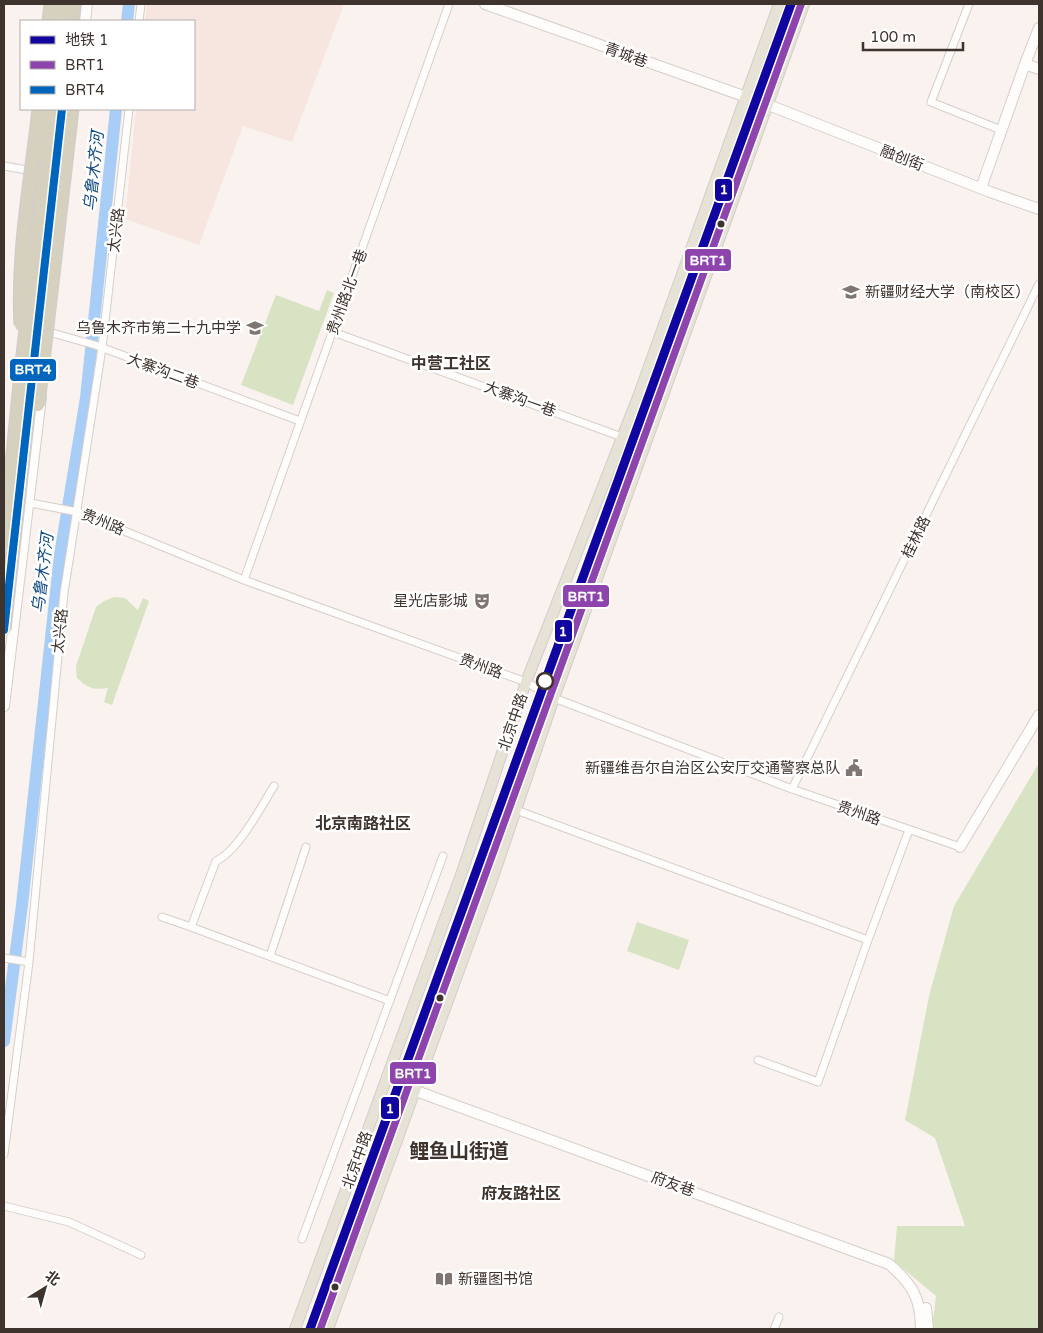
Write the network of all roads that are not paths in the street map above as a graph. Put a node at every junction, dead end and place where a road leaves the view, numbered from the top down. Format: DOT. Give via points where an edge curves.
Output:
graph roads {
  1 [pos="51,4"];
  2 [pos="57,4"];
  3 [pos="64,4"];
  4 [pos="74,4"];
  5 [pos="87,4"];
  6 [pos="141,4"];
  7 [pos="449,4"];
  8 [pos="485,4"];
  9 [pos="779,4"];
  10 [pos="804,4"];
  11 [pos="969,4"];
  12 [pos="49,20"];
  13 [pos="55,20"];
  14 [pos="62,20"];
  15 [pos="72,20"];
  16 [pos="85,20"];
  17 [pos="139,20"];
  18 [pos="1039,28"];
  19 [pos="1025,64"];
  20 [pos="1039,69"];
  21 [pos="744,97"];
  22 [pos="766,104"];
  23 [pos="39,110"];
  24 [pos="45,110"];
  25 [pos="52,110"];
  26 [pos="62,110"];
  27 [pos="73,110"];
  28 [pos="73,110"];
  29 [pos="130,110"];
  30 [pos="1001,130"];
  31 [pos="4,166"];
  32 [pos="37,172"];
  33 [pos="981,188"];
  34 [pos="1039,209"];
  35 [pos="1039,284"];
  36 [pos="23,327"];
  37 [pos="49,332"];
  38 [pos="333,332"];
  39 [pos="99,347"];
  40 [pos="22,363"];
  41 [pos="300,422"];
  42 [pos="622,437"];
  43 [pos="6,469"];
  44 [pos="28,473"];
  45 [pos="4,500"];
  46 [pos="29,503"];
  47 [pos="76,512"];
  48 [pos="4,544"];
  49 [pos="244,580"];
  50 [pos="4,630"];
  51 [pos="526,682"];
  52 [pos="554,698"];
  53 [pos="4,706"];
  54 [pos="1039,715"];
  55 [pos="274,786"];
  56 [pos="792,789"];
  57 [pos="516,810"];
  58 [pos="909,830"];
  59 [pos="306,847"];
  60 [pos="960,847"];
  61 [pos="443,856"];
  62 [pos="162,917"];
  63 [pos="191,927"];
  64 [pos="868,940"];
  65 [pos="270,956"];
  66 [pos="7,958"];
  67 [pos="27,961"];
  68 [pos="390,1001"];
  69 [pos="758,1060"];
  70 [pos="387,1076"];
  71 [pos="416,1088"];
  72 [pos="4,1154"];
  73 [pos="4,1206"];
  74 [pos="302,1238"];
  75 [pos="141,1255"];
  76 [pos="779,1317"];
  77 [pos="295,1329"];
  78 [pos="328,1329"];
  79 [pos="774,1329"];
  80 [pos="921,1329"];
  81 [pos="928,1329"];
  1 -- 12 [label="highway"];
  2 -- 13 [label="street"];
  3 -- 14 [label="highway"];
  4 -- 15 [label="highway"];
  5 -- 16 [label="street"];
  6 -- 17 [label="street"];
  7 -- 38 [label="street, 贵州路北一巷"];
  8 -- 21 [label="street, 青城巷"];
  9 -- 21 [label="main road, 北京中路"];
  10 -- 22 [label="main road, 北京中路"];
  11 -- 30 [label="street" via="931,102"];
  18 -- 19 [label="street"];
  19 -- 20 [label="street"];
  19 -- 30 [label="street"];
  21 -- 22 [label="street, 青城巷"];
  21 -- 42 [label="main road, 北京中路"];
  22 -- 33 [label="street, 融创街"];
  22 -- 52 [label="main road, 北京中路"];
  23 -- 40 [label="highway, bridge" via="22,247 19,298"];
  24 -- 32 [label="street"];
  25 -- 40 [label="highway, bridge"];
  26 -- 44 [label="highway, bridge"];
  27 -- 44 [label="highway, bridge"];
  28 -- 37 [label="street"];
  29 -- 39 [label="street, 太兴路"];
  30 -- 33 [label="street"];
  31 -- 32 [label="street"];
  32 -- 36 [label="street"];
  33 -- 34 [label="street, 融创街"];
  35 -- 56 [label="street, 桂林路"];
  36 -- 37 [label="street, 大寨沟二巷"];
  36 -- 43 [label="street"];
  37 -- 39 [label="street, 大寨沟二巷"];
  37 -- 44 [label="street"];
  38 -- 41 [label="street, 贵州路北一巷"];
  38 -- 42 [label="street, 大寨沟一巷"];
  39 -- 41 [label="street, 大寨沟二巷"];
  39 -- 47 [label="street, 太兴路"];
  40 -- 48 [label="highway, bridge"];
  41 -- 49 [label="street, 贵州路北一巷"];
  42 -- 51 [label="main road, 北京中路"];
  43 -- 44 [label="street"];
  43 -- 45 [label="street"];
  44 -- 46 [label="street"];
  44 -- 50 [label="highway, bridge"];
  45 -- 46 [label="street, 贵州路"];
  46 -- 47 [label="street, 贵州路"];
  46 -- 53 [label="street"];
  47 -- 49 [label="street, 贵州路"];
  47 -- 67 [label="street, 太兴路" via="64,593"];
  49 -- 51 [label="street, 贵州路"];
  51 -- 52 [label="street, 贵州路"];
  51 -- 70 [label="main road, 北京中路" via="462,872"];
  52 -- 56 [label="street, 贵州路"];
  52 -- 57 [label="main road, 北京中路"];
  54 -- 60 [label="street"];
  55 -- 63 [label="street" via="236,844 225,857 216,861"];
  56 -- 58 [label="street, 贵州路"];
  57 -- 64 [label="street"];
  57 -- 71 [label="main road, 北京中路"];
  58 -- 60 [label="street, 贵州路"];
  58 -- 64 [label="street"];
  59 -- 65 [label="street"];
  61 -- 68 [label="street"];
  62 -- 63 [label="street"];
  63 -- 65 [label="street"];
  64 -- 69 [label="street" via="818,1082"];
  65 -- 68 [label="street"];
  66 -- 67 [label="street"];
  67 -- 72 [label="street, 太兴路"];
  68 -- 74 [label="street"];
  70 -- 71 [label="street, 府友巷" via="394,1082"];
  70 -- 77 [label="main road, 北京中路"];
  71 -- 78 [label="main road, 北京中路"];
  71 -- 80 [label="street, 府友巷" via="888,1264 904,1277 915,1294 921,1314"];
  71 -- 81 [label="street, 府友巷" via="888,1259 913,1280 920,1291"];
  73 -- 75 [label="street" via="69,1222"];
  76 -- 79 [label="street"];
}
